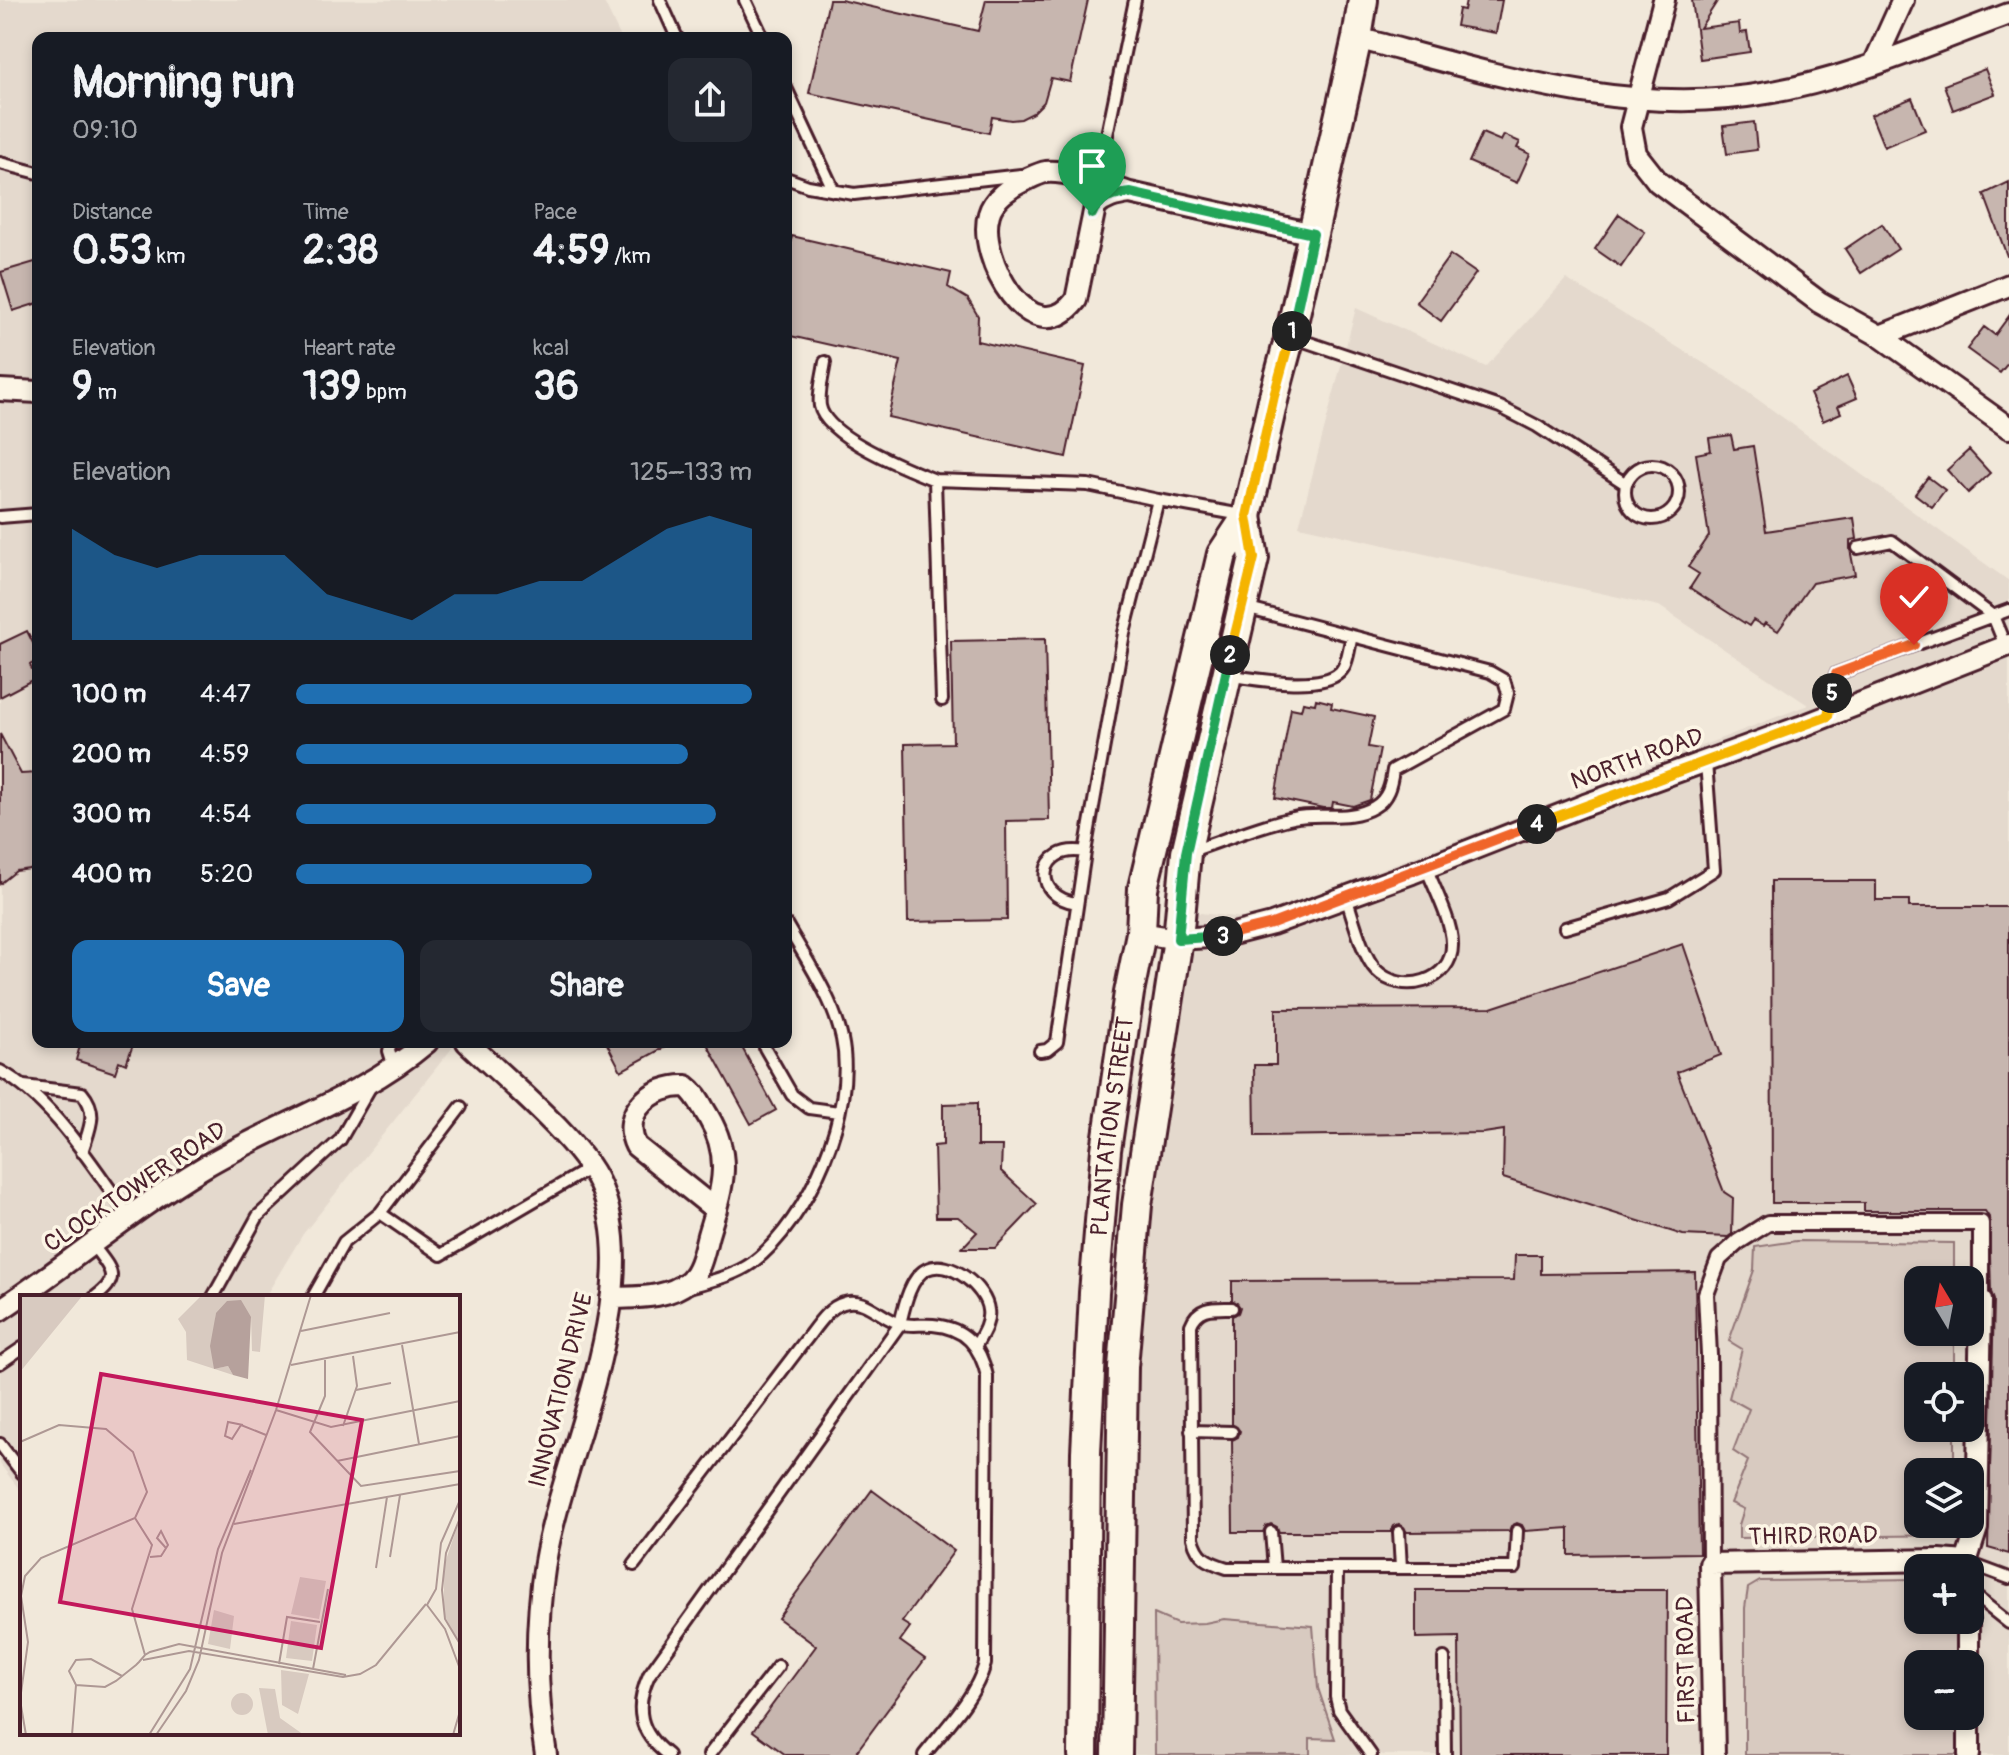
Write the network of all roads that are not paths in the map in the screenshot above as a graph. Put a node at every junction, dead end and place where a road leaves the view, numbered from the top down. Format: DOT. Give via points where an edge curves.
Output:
graph roads {
  1 [pos="660,0"];
  2 [pos="745,0"];
  3 [pos="1135,0"];
  4 [pos="1363,0"];
  5 [pos="1664,0"];
  6 [pos="1903,0"];
  7 [pos="2009,14"];
  8 [pos="674,32"];
  9 [pos="760,32"];
  10 [pos="1357,38"];
  11 [pos="1874,64"];
  12 [pos="1636,100"];
  13 [pos="792,101"];
  14 [pos="0,163"];
  15 [pos="32,171"];
  16 [pos="1046,172"];
  17 [pos="792,180"];
  18 [pos="1097,183"];
  19 [pos="834,191"];
  20 [pos="1130,193"];
  21 [pos="1313,234"];
  22 [pos="2009,285"];
  23 [pos="1290,336"];
  24 [pos="1880,336"];
  25 [pos="825,362"];
  26 [pos="0,390"];
  27 [pos="32,392"];
  28 [pos="2009,428"];
  29 [pos="935,480"];
  30 [pos="1626,484"];
  31 [pos="1158,500"];
  32 [pos="32,514"];
  33 [pos="1247,516"];
  34 [pos="0,517"];
  35 [pos="1858,548"];
  36 [pos="1242,608"];
  37 [pos="2009,610"];
  38 [pos="1993,616"];
  39 [pos="1352,636"];
  40 [pos="2008,649"];
  41 [pos="1226,675"];
  42 [pos="942,700"];
  43 [pos="1828,716"];
  44 [pos="1706,762"];
  45 [pos="1085,852"];
  46 [pos="1186,853"];
  47 [pos="1426,867"];
  48 [pos="1346,897"];
  49 [pos="1077,903"];
  50 [pos="1565,928"];
  51 [pos="1141,933"];
  52 [pos="792,934"];
  53 [pos="1178,939"];
  54 [pos="390,1048"];
  55 [pos="419,1048"];
  56 [pos="473,1048"];
  57 [pos="765,1048"];
  58 [pos="1040,1051"];
  59 [pos="394,1067"];
  60 [pos="0,1071"];
  61 [pos="375,1079"];
  62 [pos="21,1086"];
  63 [pos="461,1107"];
  64 [pos="839,1112"];
  65 [pos="82,1152"];
  66 [pos="590,1168"];
  67 [pos="716,1210"];
  68 [pos="380,1213"];
  69 [pos="130,1217"];
  70 [pos="92,1244"];
  71 [pos="1981,1266"];
  72 [pos="668,1293"];
  73 [pos="21,1295"];
  74 [pos="98,1295"];
  75 [pos="214,1295"];
  76 [pos="314,1295"];
  77 [pos="20,1296"];
  78 [pos="611,1298"];
  79 [pos="1232,1308"];
  80 [pos="0,1310"];
  81 [pos="900,1324"];
  82 [pos="976,1345"];
  83 [pos="1980,1346"];
  84 [pos="20,1349"];
  85 [pos="0,1363"];
  86 [pos="1191,1431"];
  87 [pos="1232,1432"];
  88 [pos="0,1444"];
  89 [pos="20,1470"];
  90 [pos="1517,1531"];
  91 [pos="1271,1532"];
  92 [pos="1399,1532"];
  93 [pos="1969,1554"];
  94 [pos="1904,1561"];
  95 [pos="1710,1564"];
  96 [pos="634,1565"];
  97 [pos="1274,1568"];
  98 [pos="1337,1568"];
  99 [pos="1401,1568"];
  100 [pos="1984,1570"];
  101 [pos="2009,1578"];
  102 [pos="1984,1603"];
  103 [pos="2009,1623"];
  104 [pos="1444,1658"];
  105 [pos="778,1666"];
  106 [pos="1969,1730"];
  107 [pos="546,1755"];
  108 [pos="668,1755"];
  109 [pos="709,1755"];
  110 [pos="924,1755"];
  111 [pos="1083,1755"];
  112 [pos="1117,1755"];
  113 [pos="1371,1755"];
  114 [pos="1445,1755"];
  115 [pos="1714,1755"];
  116 [pos="1969,1755"];
  1 -- 8 [label="lane"];
  2 -- 9 [label="lane"];
  3 -- 18 [label="lane"];
  4 -- 10 [label="main road, PLANTATION STREET"];
  5 -- 12 [label="street"];
  6 -- 11 [label="street"];
  7 -- 11 [label="street"];
  10 -- 12 [label="street" via="1563,90"];
  10 -- 21 [label="main road, PLANTATION STREET"];
  11 -- 12 [label="street" via="1747,97"];
  12 -- 24 [label="street" via="1631,127 1636,154 1658,182 1819,302"];
  13 -- 19 [label="lane"];
  14 -- 15 [label="lane"];
  16 -- 18 [label="street"];
  16 -- 19 [label="lane" via="854,194"];
  16 -- 20 [label="street" via="1010,187 992,206 987,236 992,262 1010,294 1044,318 1064,314 1076,300 1095,207 1111,196"];
  17 -- 19 [label="lane"];
  18 -- 20 [label="street"];
  20 -- 21 [label="street"];
  21 -- 23 [label="main road, PLANTATION STREET"];
  22 -- 24 [label="street"];
  23 -- 30 [label="lane" via="1500,407"];
  23 -- 33 [label="main road, PLANTATION STREET"];
  24 -- 28 [label="street"];
  25 -- 29 [label="lane" via="820,407 825,417 844,435"];
  26 -- 27 [label="street"];
  29 -- 31 [label="lane" via="1088,485"];
  29 -- 42 [label="lane"];
  30 -- 30 [label="lane" via="1630,507 1646,518 1664,516 1679,495 1674,476 1660,466 1635,471"];
  31 -- 33 [label="lane"];
  31 -- 45 [label="lane" via="1124,633"];
  32 -- 34 [label="lane"];
  33 -- 36 [label="main road, PLANTATION STREET" via="1254,558"];
  33 -- 51 [label="main road, PLANTATION STREET" via="1222,554 1143,888"];
  35 -- 38 [label="lane" via="1892,541"];
  36 -- 39 [label="lane"];
  36 -- 41 [label="main road, PLANTATION STREET"];
  37 -- 38 [label="lane"];
  38 -- 40 [label="lane"];
  38 -- 43 [label="lane" via="1836,674"];
  39 -- 41 [label="lane" via="1343,670 1329,677 1267,681"];
  39 -- 46 [label="lane" via="1498,674 1508,687 1504,709 1393,770 1389,790 1372,809 1296,817"];
  40 -- 43 [label="street, NORTH ROAD"];
  41 -- 46 [label="main road, PLANTATION STREET"];
  43 -- 44 [label="street, NORTH ROAD"];
  44 -- 47 [label="street, NORTH ROAD"];
  44 -- 50 [label="lane" via="1714,870 1669,898"];
  45 -- 49 [label="lane"];
  45 -- 49 [label="lane" via="1060,853 1046,867 1047,885 1057,898"];
  46 -- 53 [label="main road, PLANTATION STREET"];
  47 -- 48 [label="street, NORTH ROAD"];
  47 -- 48 [label="lane" via="1453,941 1442,971 1425,981 1404,985 1374,968"];
  48 -- 53 [label="street, NORTH ROAD" via="1225,936"];
  49 -- 58 [label="lane" via="1057,1042"];
  51 -- 53 [label="street, NORTH ROAD"];
  51 -- 111 [label="main road, PLANTATION STREET" via="1106,1150 1094,1293 1086,1452"];
  52 -- 64 [label="lane" via="824,990 842,1041 846,1076"];
  53 -- 112 [label="main road, PLANTATION STREET" via="1140,1176 1125,1337"];
  54 -- 59 [label="lane"];
  55 -- 59 [label="street, CLOCKTOWER ROAD"];
  56 -- 66 [label="street, INNOVATION DRIVE"];
  57 -- 64 [label="lane" via="792,1095 809,1108"];
  59 -- 61 [label="street, CLOCKTOWER ROAD"];
  60 -- 62 [label="lane"];
  61 -- 69 [label="street, CLOCKTOWER ROAD" via="203,1167"];
  61 -- 75 [label="lane" via="340,1140 258,1216"];
  62 -- 65 [label="lane"];
  62 -- 65 [label="lane" via="82,1093 91,1103 92,1117"];
  63 -- 68 [label="lane"];
  64 -- 72 [label="lane" via="821,1171 780,1235 739,1270"];
  65 -- 69 [label="lane"];
  66 -- 68 [label="lane" via="441,1255"];
  66 -- 78 [label="street, INNOVATION DRIVE" via="612,1228"];
  67 -- 67 [label="street" via="724,1169 715,1129 686,1086 658,1091 636,1112 631,1128 636,1146"];
  67 -- 72 [label="street" via="697,1269"];
  68 -- 76 [label="lane" via="344,1242"];
  69 -- 70 [label="street, CLOCKTOWER ROAD"];
  70 -- 73 [label="street, CLOCKTOWER ROAD"];
  70 -- 74 [label="lane" via="113,1278"];
  71 -- 95 [label="street" via="1981,1223 1768,1223 1719,1259 1706,1294"];
  72 -- 78 [label="street"];
  77 -- 80 [label="street, CLOCKTOWER ROAD"];
  78 -- 107 [label="street, INNOVATION DRIVE" via="546,1559 536,1657"];
  79 -- 86 [label="lane" via="1201,1310 1191,1325"];
  81 -- 82 [label="lane" via="950,1328"];
  81 -- 82 [label="lane" via="918,1277 927,1269 950,1268 983,1296 989,1311"];
  81 -- 96 [label="lane" via="855,1302 831,1311"];
  81 -- 108 [label="lane" via="649,1675 642,1691 645,1731"];
  82 -- 110 [label="lane" via="987,1376 985,1664 981,1679"];
  83 -- 93 [label="street" via="1977,1528"];
  84 -- 85 [label="lane"];
  86 -- 87 [label="lane"];
  86 -- 97 [label="lane" via="1193,1538 1199,1555 1227,1568"];
  88 -- 89 [label="lane"];
  90 -- 99 [label="lane" via="1515,1568"];
  91 -- 97 [label="lane"];
  92 -- 99 [label="lane"];
  94 -- 95 [label="street, THIRD ROAD"];
  95 -- 115 [label="street, FIRST ROAD"];
  97 -- 98 [label="lane"];
  98 -- 99 [label="lane"];
  98 -- 113 [label="lane" via="1336,1697 1339,1710"];
  100 -- 101 [label="lane"];
  102 -- 103 [label="lane"];
  104 -- 114 [label="lane"];
  105 -- 109 [label="lane"];
  106 -- 116 [label="street"];
}
